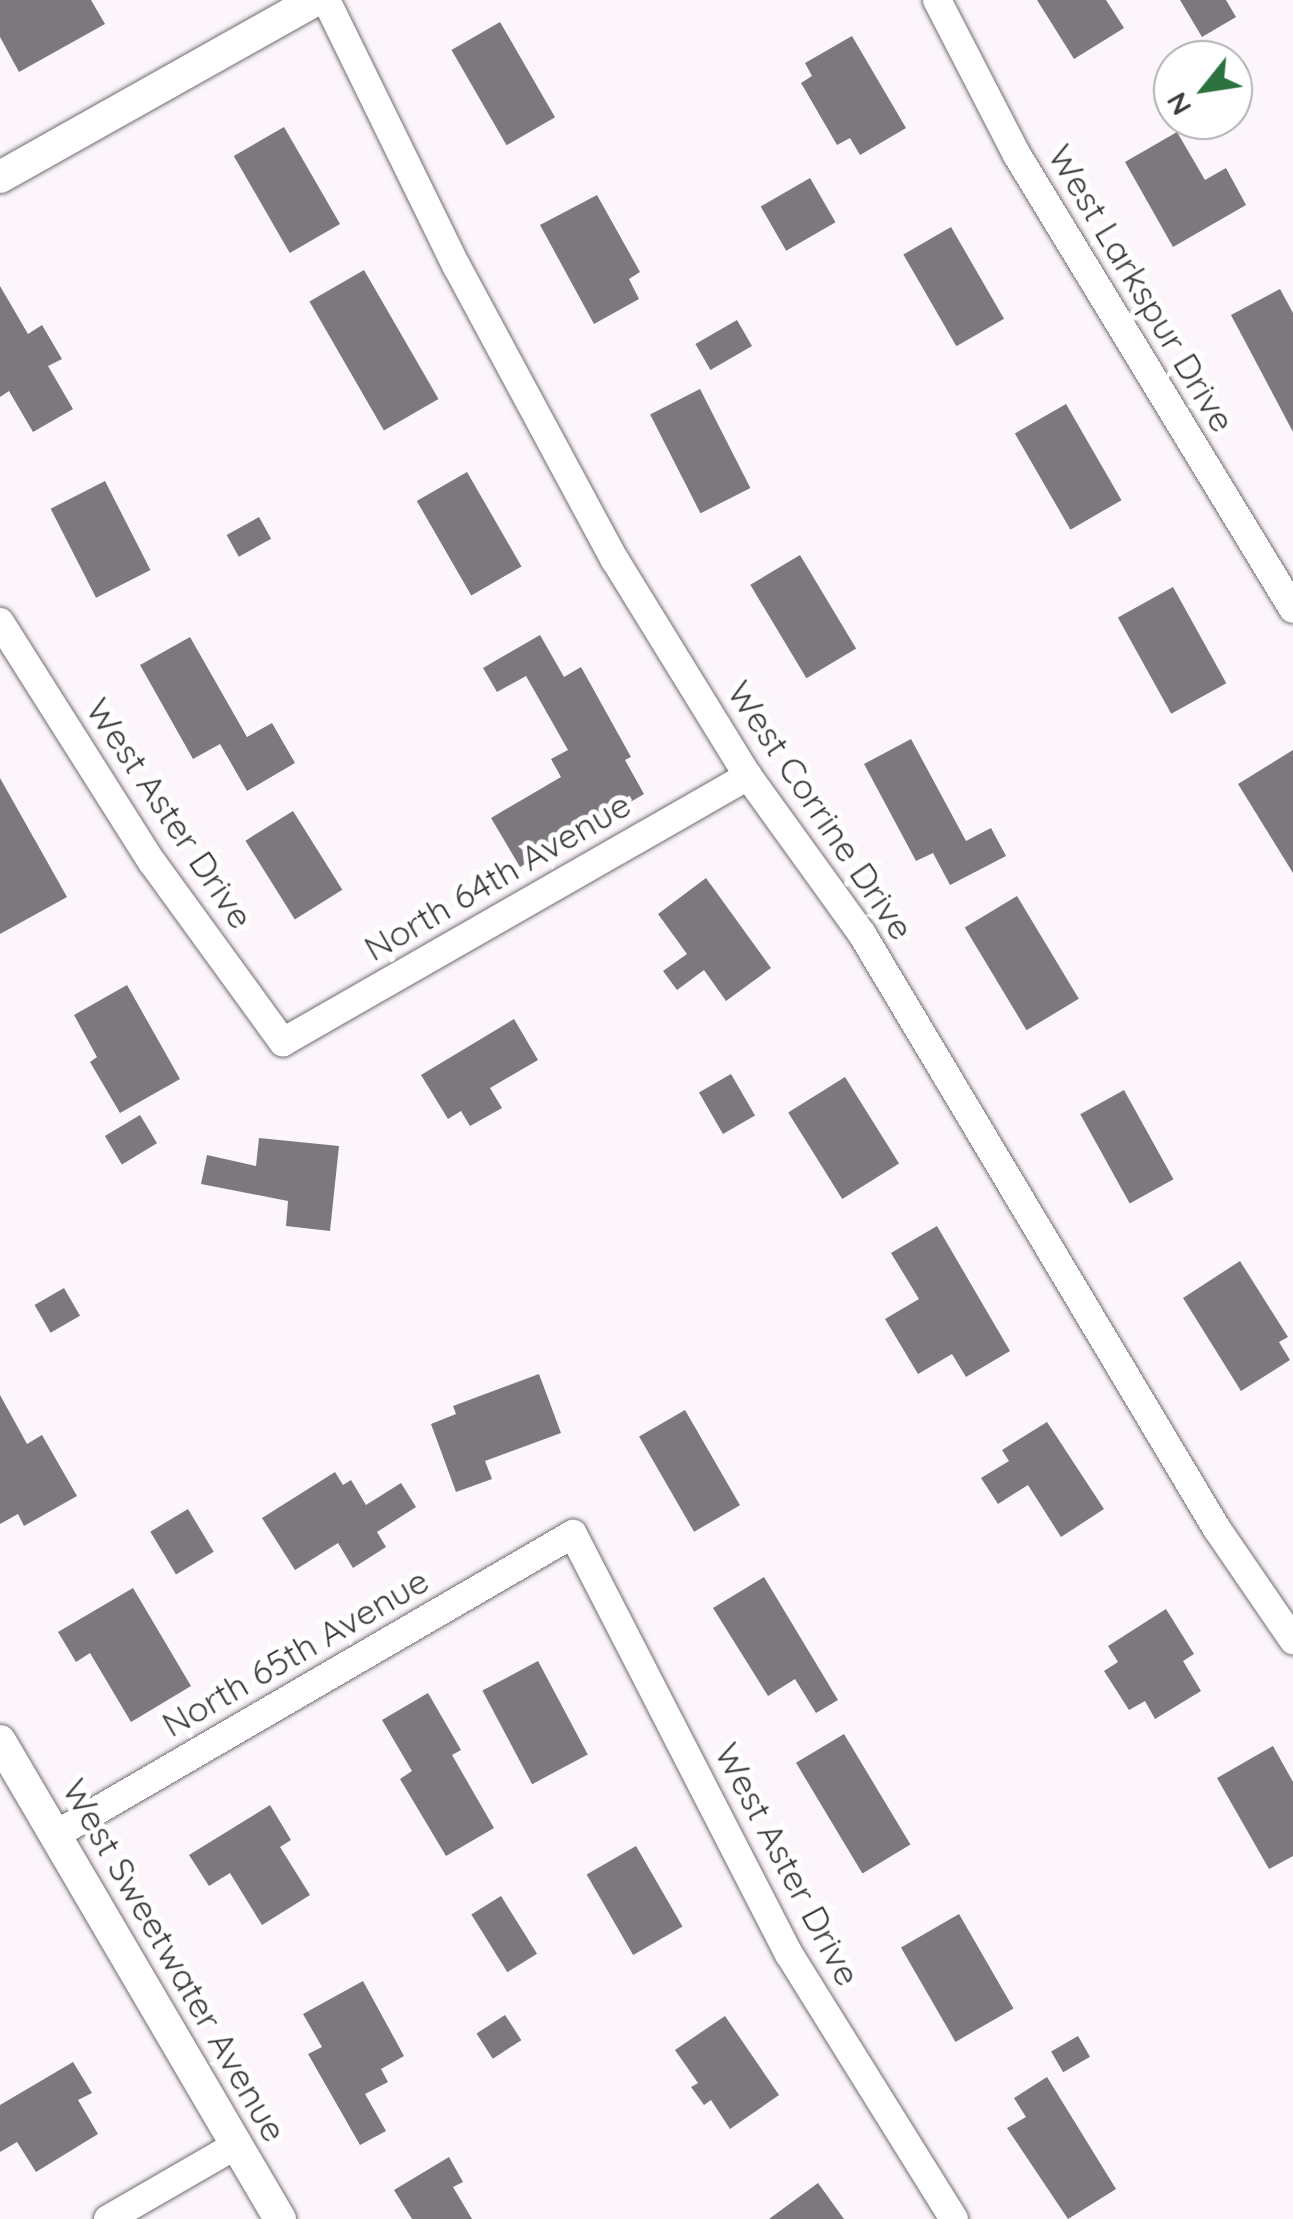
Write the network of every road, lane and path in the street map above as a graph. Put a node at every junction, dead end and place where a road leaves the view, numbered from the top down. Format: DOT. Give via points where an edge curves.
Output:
graph roads {
  1 [pos="316,0"];
  2 [pos="326,0"];
  3 [pos="937,0"];
  4 [pos="0,177"];
  5 [pos="1293,609"];
  6 [pos="0,622"];
  7 [pos="748,776"];
  8 [pos="283,1042"];
  9 [pos="573,1534"];
  10 [pos="1293,1640"];
  11 [pos="0,1741"];
  12 [pos="56,1835"];
  13 [pos="236,2145"];
  14 [pos="108,2219"];
  15 [pos="280,2219"];
  16 [pos="954,2219"];
  1 -- 4 [label="street"];
  2 -- 7 [label="street, West Corrine Drive" via="457,267 615,560"];
  3 -- 5 [label="street, West Larkspur Drive" via="1017,156"];
  6 -- 8 [label="street, West Aster Drive" via="152,862"];
  7 -- 8 [label="street, North 64th Avenue"];
  7 -- 10 [label="street, West Corrine Drive" via="862,934 1217,1529"];
  9 -- 12 [label="street, North 65th Avenue"];
  9 -- 16 [label="street, West Aster Drive" via="789,1954"];
  11 -- 12 [label="street, West Sweetwater Avenue"];
  12 -- 13 [label="street, West Sweetwater Avenue"];
  13 -- 14 [label="street"];
  13 -- 15 [label="street, West Sweetwater Avenue"];
}
